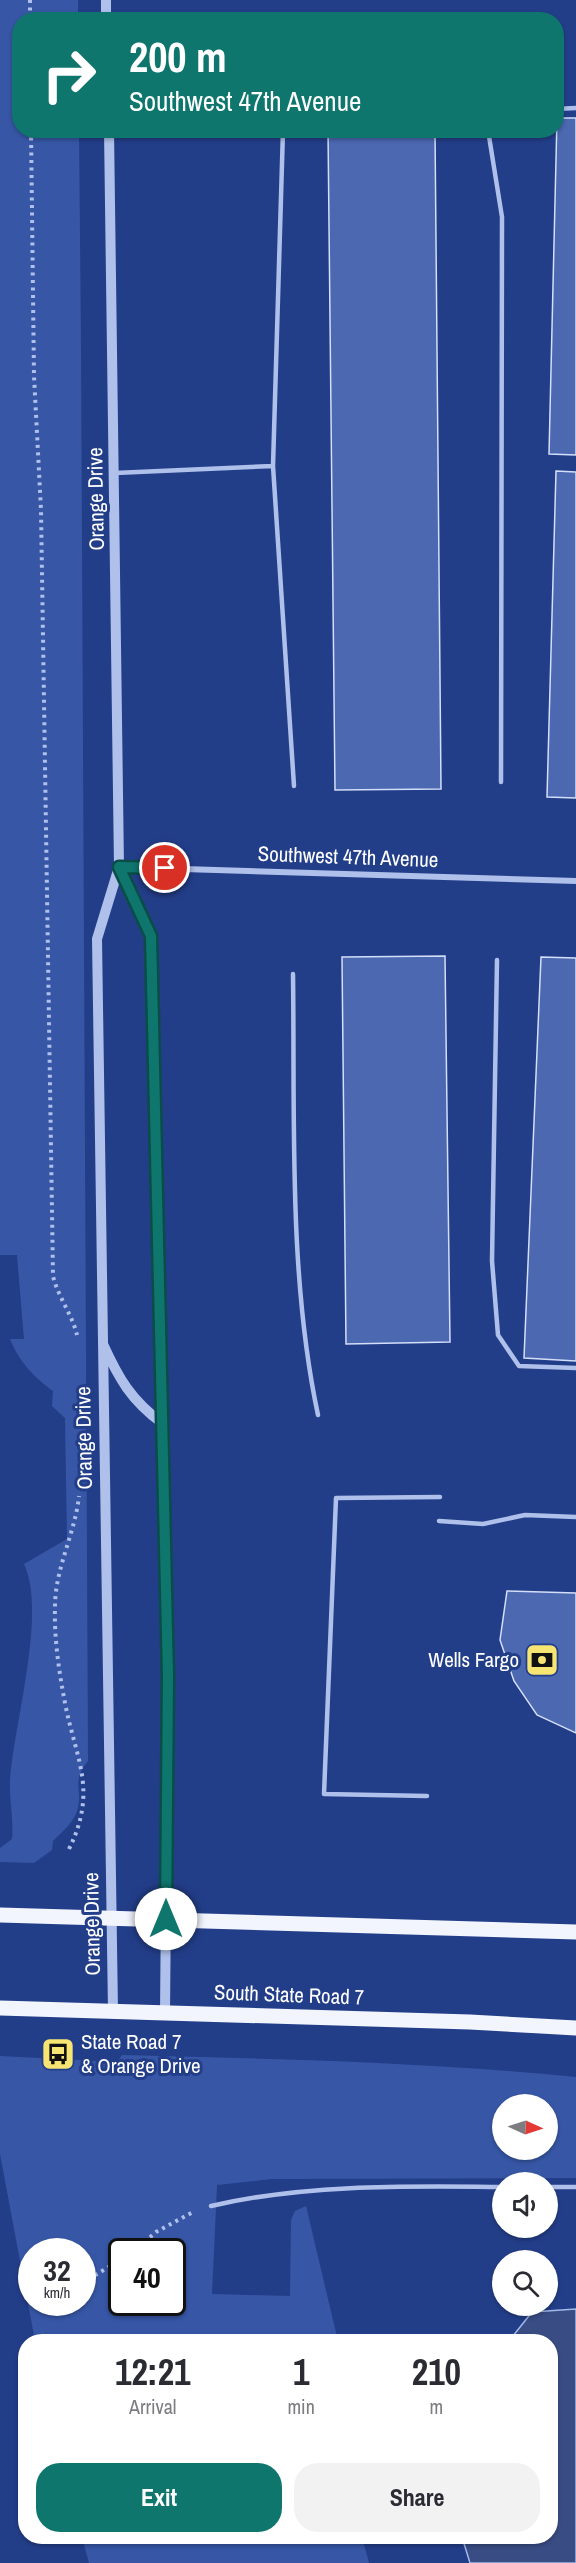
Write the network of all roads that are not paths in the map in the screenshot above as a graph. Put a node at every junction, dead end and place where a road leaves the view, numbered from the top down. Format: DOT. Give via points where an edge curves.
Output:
graph roads {
  1 [pos="109,138"];
  2 [pos="283,138"];
  3 [pos="489,138"];
  4 [pos="273,466"];
  5 [pos="115,473"];
  6 [pos="501,782"];
  7 [pos="294,786"];
  8 [pos="119,867"];
  9 [pos="576,881"];
  10 [pos="497,960"];
  11 [pos="293,974"];
  12 [pos="101,1341"];
  13 [pos="576,1368"];
  14 [pos="318,1415"];
  15 [pos="162,1423"];
  16 [pos="440,1497"];
  17 [pos="576,1517"];
  18 [pos="439,1521"];
  19 [pos="427,1796"];
  20 [pos="7,1915"];
  21 [pos="112,1917"];
  22 [pos="166,1919"];
  23 [pos="576,1932"];
  24 [pos="6,2008"];
  25 [pos="113,2011"];
  26 [pos="165,2013"];
  27 [pos="576,2028"];
  28 [pos="492,2187"];
  29 [pos="558,2187"];
  30 [pos="576,2187"];
  31 [pos="211,2206"];
  1 -- 5 [label="street, Orange Drive"];
  2 -- 4 [label="lane"];
  3 -- 6 [label="lane" via="502,217"];
  4 -- 5 [label="lane"];
  4 -- 7 [label="lane"];
  5 -- 8 [label="street, Orange Drive"];
  8 -- 9 [label="street, Southwest 47th Avenue"];
  8 -- 12 [label="street, Orange Drive" via="98,939"];
  8 -- 15 [label="street, Orange Drive" via="151,936"];
  10 -- 13 [label="lane" via="492,1261 498,1335 519,1366"];
  11 -- 14 [label="lane" via="297,1227 311,1381"];
  12 -- 15 [label="street" via="122,1383 142,1408"];
  12 -- 21 [label="street, Orange Drive"];
  15 -- 22 [label="street, Orange Drive" via="168,1676"];
  16 -- 19 [label="lane" via="336,1498 324,1794"];
  17 -- 18 [label="lane" via="525,1515 483,1524"];
  20 -- 21 [label="main road"];
  21 -- 22 [label="main road"];
  21 -- 25 [label="street, Orange Drive"];
  22 -- 23 [label="main road"];
  22 -- 26 [label="street, Orange Drive"];
  24 -- 25 [label="main road, South State Road 7"];
  25 -- 26 [label="main road, South State Road 7"];
  26 -- 27 [label="main road, South State Road 7"];
  28 -- 31 [label="lane" via="301,2192"];
  29 -- 30 [label="lane"];
}
